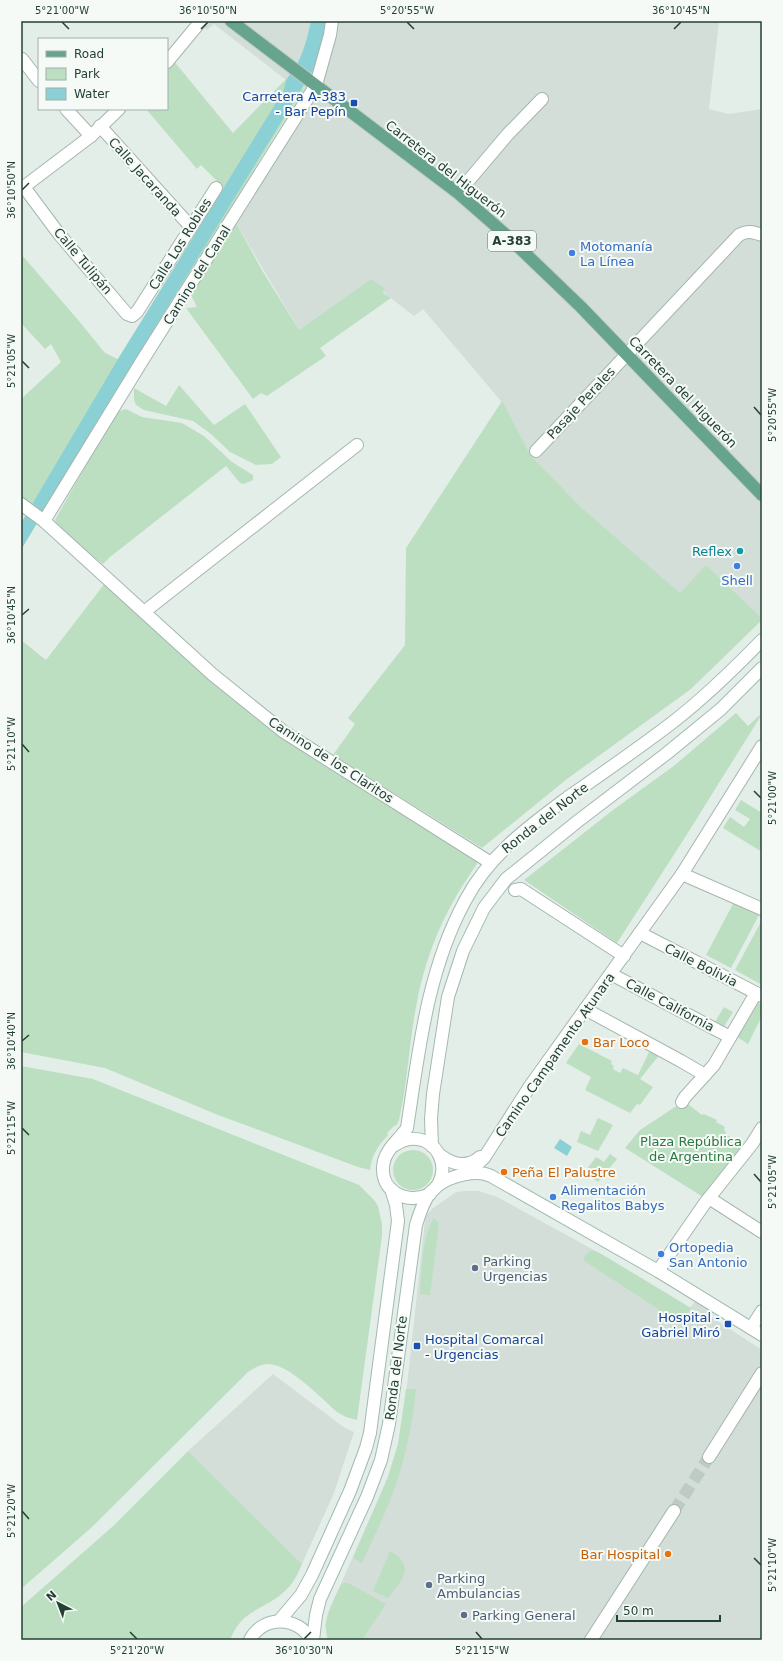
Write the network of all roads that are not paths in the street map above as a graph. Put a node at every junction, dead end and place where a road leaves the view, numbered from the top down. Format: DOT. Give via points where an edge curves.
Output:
graph roads {
  1 [pos="201,21"];
  2 [pos="232,21"];
  3 [pos="332,21"];
  4 [pos="22,59"];
  5 [pos="168,61"];
  6 [pos="38,80"];
  7 [pos="316,85"];
  8 [pos="542,99"];
  9 [pos="67,110"];
  10 [pos="118,110"];
  11 [pos="100,126"];
  12 [pos="91,136"];
  13 [pos="23,188"];
  14 [pos="216,188"];
  15 [pos="458,193"];
  16 [pos="191,227"];
  17 [pos="762,235"];
  18 [pos="145,300"];
  19 [pos="627,354"];
  20 [pos="357,445"];
  21 [pos="536,451"];
  22 [pos="762,495"];
  23 [pos="21,504"];
  24 [pos="44,521"];
  25 [pos="144,612"];
  26 [pos="762,640"];
  27 [pos="762,668"];
  28 [pos="762,746"];
  29 [pos="491,863"];
  30 [pos="682,874"];
  31 [pos="514,886"];
  32 [pos="762,909"];
  33 [pos="640,933"];
  34 [pos="624,956"];
  35 [pos="611,974"];
  36 [pos="759,995"];
  37 [pos="585,1010"];
  38 [pos="730,1037"];
  39 [pos="705,1075"];
  40 [pos="682,1102"];
  41 [pos="762,1128"];
  42 [pos="392,1147"];
  43 [pos="436,1151"];
  44 [pos="486,1154"];
  45 [pos="467,1174"];
  46 [pos="391,1189"];
  47 [pos="433,1190"];
  48 [pos="709,1198"];
  49 [pos="762,1232"];
  50 [pos="658,1271"];
  51 [pos="762,1311"];
  52 [pos="751,1328"];
  53 [pos="762,1335"];
  54 [pos="762,1373"];
  55 [pos="709,1457"];
  56 [pos="674,1511"];
  57 [pos="279,1621"];
  58 [pos="313,1637"];
  59 [pos="250,1640"];
  60 [pos="591,1640"];
  1 -- 5 [label="street"];
  2 -- 7 [label="main road, Carretera del Higuerón / A-383"];
  3 -- 7 [label="street, Camino del Canal"];
  4 -- 6 [label="street"];
  7 -- 15 [label="main road, Carretera del Higuerón / A-383"];
  7 -- 24 [label="street, Camino del Canal"];
  8 -- 15 [label="street" via="508,134"];
  9 -- 12 [label="street"];
  10 -- 11 [label="street"];
  11 -- 12 [label="street"];
  11 -- 16 [label="street, Calle Jacaranda"];
  12 -- 13 [label="street"];
  13 -- 18 [label="street, Calle Tulipán" via="128,314 135,315"];
  14 -- 16 [label="street, Calle Los Robles"];
  15 -- 19 [label="main road, Carretera del Higuerón / A-383" via="516,244"];
  16 -- 18 [label="street, Calle Los Robles"];
  17 -- 19 [label="street, Pasaje Perales" via="751,231 739,235"];
  19 -- 21 [label="street, Pasaje Perales"];
  19 -- 22 [label="main road, Carretera del Higuerón / A-383"];
  20 -- 25 [label="street"];
  23 -- 24 [label="street, Camino de los Claritos"];
  24 -- 25 [label="street, Camino de los Claritos"];
  25 -- 29 [label="street, Camino de los Claritos" via="212,674 284,732"];
  26 -- 29 [label="street, Ronda del Norte" via="726,676 673,722 542,817 511,842"];
  27 -- 31 [label="street, Ronda del Norte" via="721,709 578,820"];
  28 -- 30 [label="street"];
  29 -- 42 [label="street, Ronda del Norte" via="465,901 442,950 422,1034 407,1128"];
  30 -- 32 [label="street"];
  30 -- 33 [label="street"];
  31 -- 34 [label="street"];
  31 -- 43 [label="street, Ronda del Norte" via="484,908 462,951 448,997 433,1094 431,1128"];
  33 -- 34 [label="street, Camino Campamento Atunara"];
  33 -- 36 [label="street, Calle Bolivia"];
  34 -- 35 [label="street, Camino Campamento Atunara"];
  35 -- 37 [label="street, Camino Campamento Atunara"];
  35 -- 38 [label="street, Calle California"];
  36 -- 38 [label="street"];
  37 -- 39 [label="street"];
  37 -- 44 [label="street, Camino Campamento Atunara" via="530,1086"];
  38 -- 39 [label="street" via="714,1065"];
  39 -- 40 [label="street"];
  41 -- 48 [label="street"];
  42 -- 43 [label="street" via="409,1139 421,1140"];
  42 -- 46 [label="street, Ronda del Norte" via="383,1168"];
  43 -- 44 [label="street, Camino Campamento Atunara" via="452,1163 466,1165"];
  43 -- 47 [label="street, Ronda del Norte" via="443,1171"];
  44 -- 45 [label="street, Camino Campamento Atunara"];
  45 -- 47 [label="street" via="450,1179"];
  45 -- 50 [label="street" via="480,1173 491,1176"];
  46 -- 47 [label="street" via="409,1199 423,1197"];
  46 -- 57 [label="street, Ronda del Norte" via="398,1220 370,1433 350,1491 312,1575 301,1594"];
  47 -- 58 [label="street, Ronda del Norte" via="416,1225 389,1424 380,1460 368,1497 320,1599"];
  48 -- 49 [label="street"];
  48 -- 50 [label="street"];
  50 -- 52 [label="street"];
  51 -- 52 [label="street"];
  52 -- 53 [label="street"];
  54 -- 55 [label="street"];
  56 -- 60 [label="street"];
  57 -- 58 [label="street" via="291,1623"];
  57 -- 59 [label="street" via="259,1629"];
}
